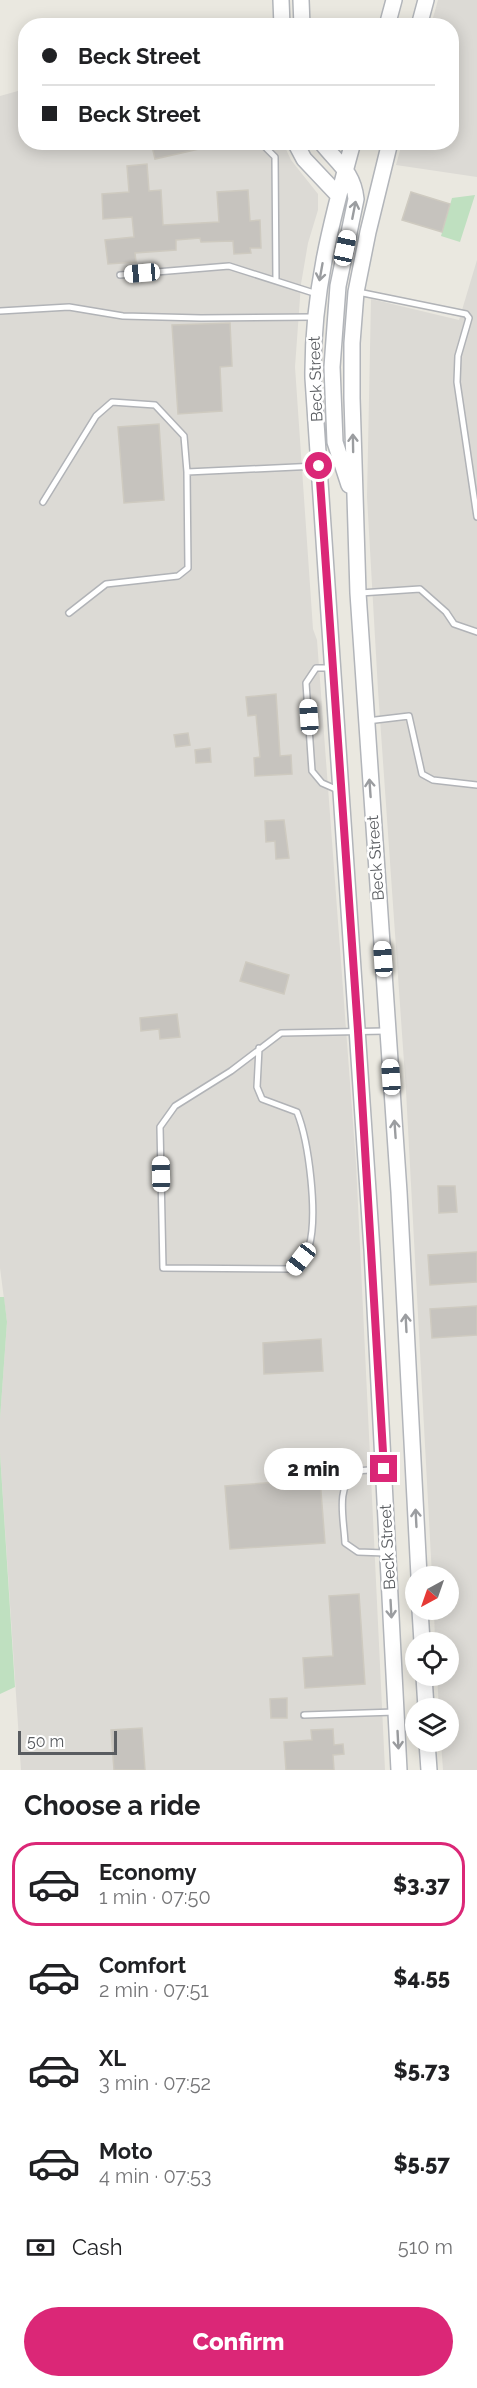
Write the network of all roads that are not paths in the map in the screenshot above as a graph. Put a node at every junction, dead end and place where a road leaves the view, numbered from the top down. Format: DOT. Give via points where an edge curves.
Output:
graph roads {
  1 [pos="280,0"];
  2 [pos="301,0"];
  3 [pos="394,0"];
  4 [pos="426,0"];
  5 [pos="281,18"];
  6 [pos="302,18"];
  7 [pos="389,18"];
  8 [pos="421,18"];
  9 [pos="267,150"];
  10 [pos="299,150"];
  11 [pos="328,150"];
  12 [pos="352,150"];
  13 [pos="388,150"];
  14 [pos="346,170"];
  15 [pos="338,195"];
  16 [pos="120,275"];
  17 [pos="276,281"];
  18 [pos="356,292"];
  19 [pos="316,294"];
  20 [pos="0,311"];
  21 [pos="314,317"];
  22 [pos="319,466"];
  23 [pos="187,472"];
  24 [pos="43,502"];
  25 [pos="354,502"];
  26 [pos="477,518"];
  27 [pos="358,593"];
  28 [pos="69,614"];
  29 [pos="477,632"];
  30 [pos="333,668"];
  31 [pos="366,721"];
  32 [pos="477,785"];
  33 [pos="342,792"];
  34 [pos="388,1030"];
  35 [pos="358,1031"];
  36 [pos="259,1048"];
  37 [pos="384,1469"];
  38 [pos="388,1553"];
  39 [pos="418,1566"];
  40 [pos="396,1712"];
  41 [pos="304,1715"];
  42 [pos="428,1752"];
  43 [pos="399,1770"];
  44 [pos="429,1770"];
  1 -- 5 [label="main road"];
  2 -- 6 [label="main road"];
  3 -- 7 [label="main road"];
  4 -- 8 [label="main road"];
  9 -- 17 [label="lane" via="274,158"];
  10 -- 15 [label="main road"];
  11 -- 14 [label="main road"];
  12 -- 14 [label="main road, Beck Street"];
  13 -- 18 [label="main road, Beck Street"];
  14 -- 15 [label="main road, Beck Street"];
  25 -- 14 [label="main road, one-way" via="335,441 332,393 338,286 356,199 355,186"];
  15 -- 19 [label="main road, Beck Street, one-way"];
  16 -- 17 [label="lane" via="229,266"];
  17 -- 19 [label="lane"];
  25 -- 18 [label="main road, Beck Street, one-way" via="351,371"];
  18 -- 26 [label="lane" via="466,314 469,318 458,357 457,382"];
  19 -- 21 [label="main road, Beck Street"];
  20 -- 21 [label="lane" via="69,307 123,316"];
  21 -- 22 [label="main road, Beck Street" via="313,378"];
  22 -- 23 [label="lane"];
  22 -- 30 [label="main road, Beck Street"];
  23 -- 24 [label="lane" via="184,436 155,405 112,402 96,416"];
  23 -- 28 [label="lane" via="188,568 178,576 106,584"];
  25 -- 27 [label="main road, Beck Street"];
  27 -- 29 [label="lane" via="420,590 454,624"];
  27 -- 31 [label="main road, Beck Street"];
  30 -- 33 [label="main road, Beck Street"];
  30 -- 33 [label="lane" via="316,668 306,683 312,771 322,783"];
  31 -- 32 [label="lane" via="409,716 422,774 442,782"];
  34 -- 31 [label="main road, Beck Street, one-way"];
  33 -- 35 [label="main road, Beck Street"];
  34 -- 35 [label="lane"];
  39 -- 34 [label="main road, Beck Street, one-way"];
  35 -- 36 [label="lane" via="281,1033"];
  35 -- 37 [label="main road, Beck Street"];
  36 -- 36 [label="lane" via="175,1106 160,1127 163,1268 293,1269 309,1248 313,1205 304,1129 297,1112 262,1100 257,1087"];
  37 -- 38 [label="main road, Beck Street"];
  37 -- 38 [label="lane" via="359,1469 345,1483 345,1543 358,1552"];
  38 -- 40 [label="main road, Beck Street, one-way"];
  40 -- 41 [label="lane"];
  40 -- 43 [label="main road, Beck Street, one-way"];
  42 -- 44 [label="main road"];
}
